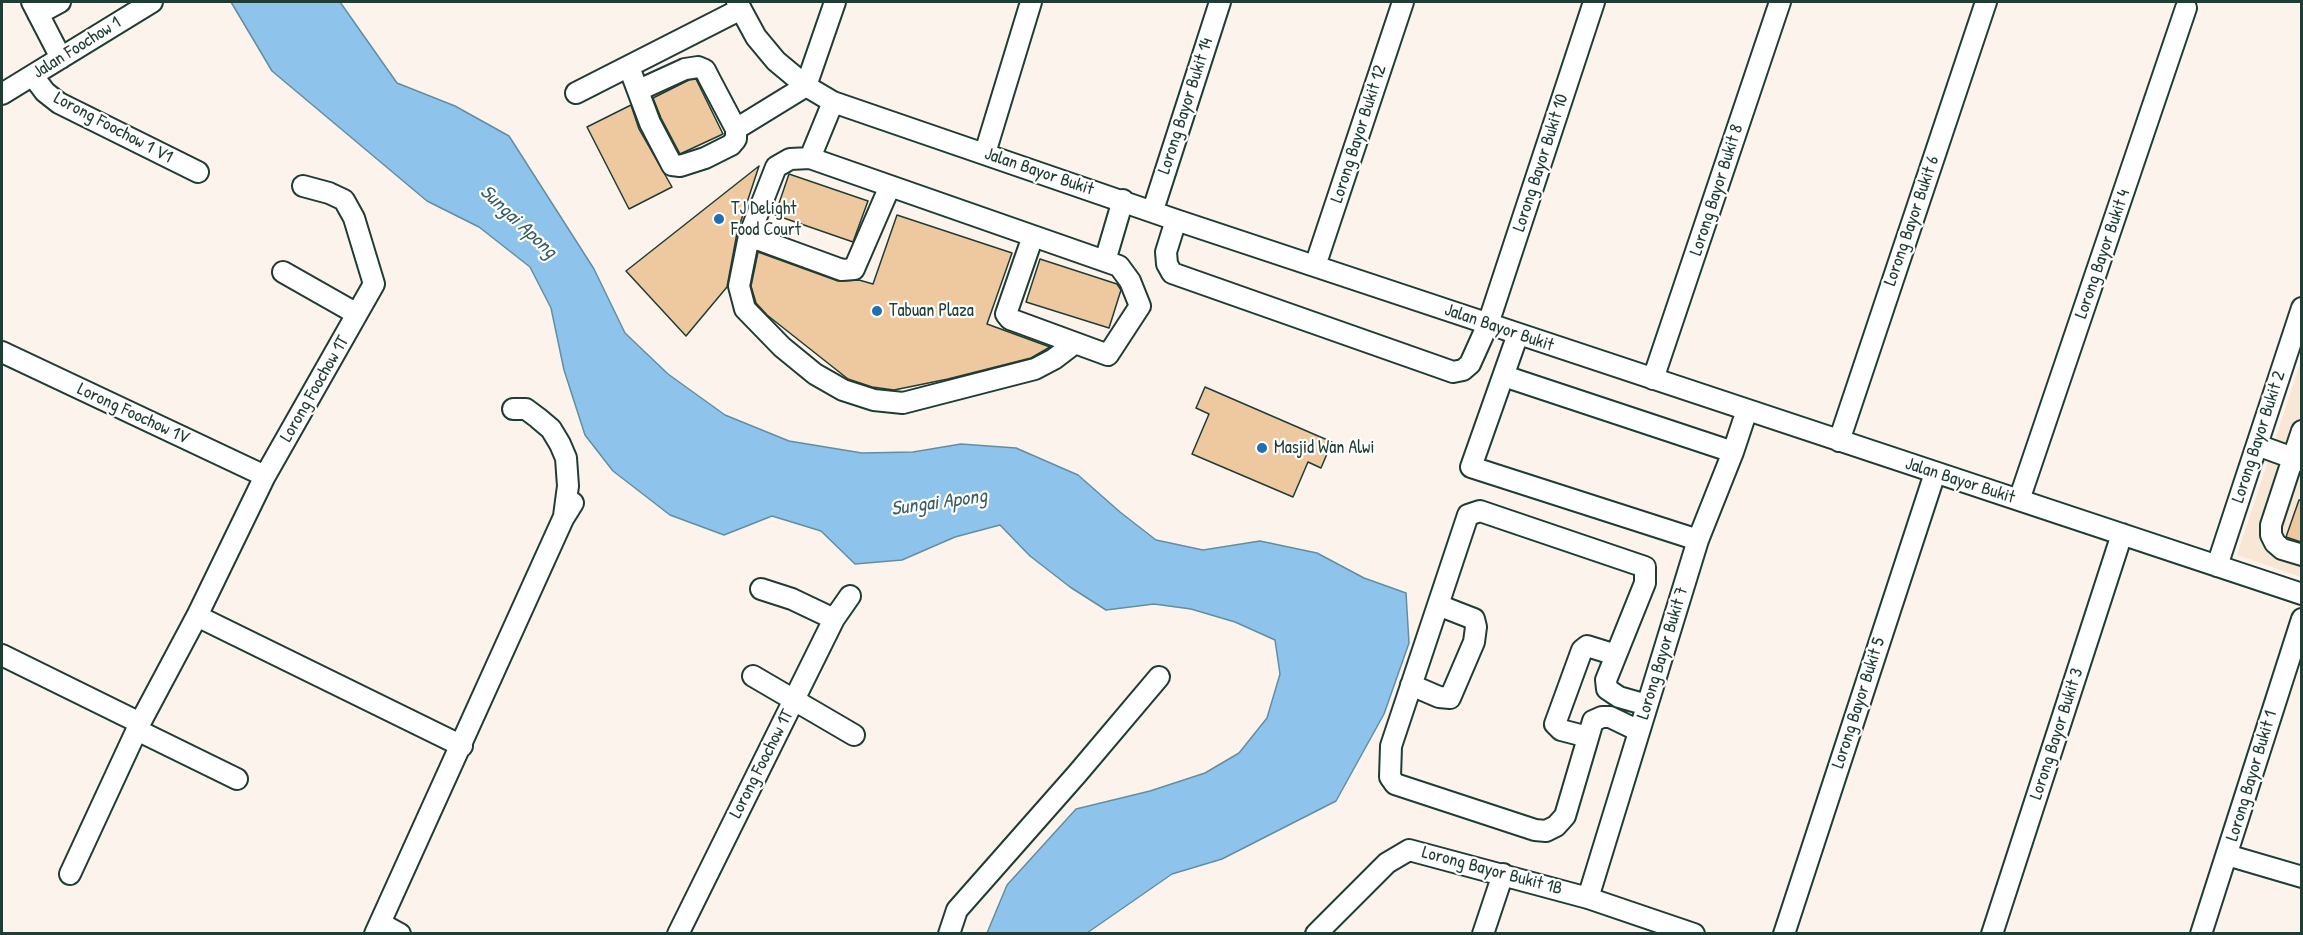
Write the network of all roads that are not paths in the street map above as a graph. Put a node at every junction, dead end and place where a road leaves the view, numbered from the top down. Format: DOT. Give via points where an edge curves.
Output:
graph roads {
  1 [pos="60,2"];
  2 [pos="152,2"];
  3 [pos="835,2"];
  4 [pos="1031,2"];
  5 [pos="1220,2"];
  6 [pos="1403,2"];
  7 [pos="1594,2"];
  8 [pos="1780,2"];
  9 [pos="1986,2"];
  10 [pos="739,5"];
  11 [pos="35,8"];
  12 [pos="2186,8"];
  13 [pos="61,58"];
  14 [pos="629,67"];
  15 [pos="33,76"];
  16 [pos="807,86"];
  17 [pos="639,90"];
  18 [pos="2,93"];
  19 [pos="576,93"];
  20 [pos="833,102"];
  21 [pos="736,129"];
  22 [pos="985,153"];
  23 [pos="810,158"];
  24 [pos="198,172"];
  25 [pos="303,186"];
  26 [pos="890,186"];
  27 [pos="1123,200"];
  28 [pos="1153,210"];
  29 [pos="1176,220"];
  30 [pos="748,236"];
  31 [pos="1034,236"];
  32 [pos="1105,261"];
  33 [pos="1315,266"];
  34 [pos="283,272"];
  35 [pos="2301,308"];
  36 [pos="357,314"];
  37 [pos="1488,324"];
  38 [pos="1518,334"];
  39 [pos="1075,343"];
  40 [pos="2,352"];
  41 [pos="1504,376"];
  42 [pos="1653,380"];
  43 [pos="513,409"];
  44 [pos="1747,410"];
  45 [pos="2301,431"];
  46 [pos="1839,441"];
  47 [pos="2257,445"];
  48 [pos="1733,452"];
  49 [pos="2297,460"];
  50 [pos="1935,473"];
  51 [pos="265,476"];
  52 [pos="2019,500"];
  53 [pos="2122,534"];
  54 [pos="1698,540"];
  55 [pos="2301,555"];
  56 [pos="2217,566"];
  57 [pos="760,589"];
  58 [pos="2301,594"];
  59 [pos="850,596"];
  60 [pos="1438,605"];
  61 [pos="197,616"];
  62 [pos="834,619"];
  63 [pos="2301,619"];
  64 [pos="1616,654"];
  65 [pos="2,655"];
  66 [pos="753,676"];
  67 [pos="1159,677"];
  68 [pos="1606,680"];
  69 [pos="1411,685"];
  70 [pos="794,700"];
  71 [pos="1647,705"];
  72 [pos="139,727"];
  73 [pos="1590,729"];
  74 [pos="1639,731"];
  75 [pos="854,735"];
  76 [pos="462,746"];
  77 [pos="237,779"];
  78 [pos="2227,855"];
  79 [pos="70,874"];
  80 [pos="1503,874"];
  81 [pos="2301,877"];
  82 [pos="1588,898"];
  83 [pos="378,928"];
  84 [pos="400,933"];
  85 [pos="678,933"];
  86 [pos="949,933"];
  87 [pos="1316,933"];
  88 [pos="1484,933"];
  89 [pos="1694,933"];
  90 [pos="1784,933"];
  91 [pos="1992,933"];
  92 [pos="2201,933"];
  1 -- 11 [label="street"];
  2 -- 13 [label="street, Jalan Foochow 1"];
  3 -- 16 [label="street"];
  4 -- 22 [label="street"];
  5 -- 28 [label="street, Lorong Bayor Bukit 14"];
  6 -- 33 [label="street, Lorong Bayor Bukit 12"];
  7 -- 37 [label="street, Lorong Bayor Bukit 10"];
  8 -- 42 [label="street, Lorong Bayor Bukit 8"];
  9 -- 46 [label="street, Lorong Bayor Bukit 6"];
  10 -- 14 [label="street"];
  10 -- 16 [label="street, Jalan Bayor Bukit" via="776,61"];
  11 -- 13 [label="street"];
  12 -- 52 [label="street, Lorong Bayor Bukit 4"];
  13 -- 15 [label="street, Jalan Foochow 1"];
  14 -- 17 [label="street"];
  14 -- 19 [label="street"];
  15 -- 18 [label="street, Jalan Foochow 1"];
  15 -- 24 [label="street, Lorong Foochow 1 V1" via="59,103"];
  16 -- 20 [label="street, Jalan Bayor Bukit"];
  16 -- 21 [label="street"];
  17 -- 21 [label="street" via="698,66 705,70"];
  17 -- 21 [label="street" via="650,123 672,165 705,158 731,145"];
  20 -- 22 [label="street, Jalan Bayor Bukit"];
  20 -- 23 [label="street"];
  22 -- 27 [label="street, Jalan Bayor Bukit"];
  23 -- 26 [label="street"];
  23 -- 30 [label="street" via="790,159 776,167"];
  25 -- 36 [label="street, Lorong Foochow 1T" via="344,200 354,218 374,284"];
  26 -- 30 [label="street" via="854,269 842,270"];
  26 -- 31 [label="street"];
  27 -- 28 [label="street, Jalan Bayor Bukit"];
  27 -- 32 [label="street"];
  28 -- 29 [label="street, Jalan Bayor Bukit"];
  29 -- 33 [label="street, Jalan Bayor Bukit"];
  29 -- 37 [label="street, Lorong Bayor Bukit 10" via="1167,252 1172,273 1453,372 1470,364"];
  30 -- 39 [label="street" via="739,286 745,309 782,347 815,374 843,390 874,400 903,403 1035,369"];
  31 -- 32 [label="street"];
  31 -- 39 [label="street" via="1006,314 1010,319"];
  32 -- 39 [label="street" via="1119,266 1140,306 1108,355"];
  33 -- 37 [label="street, Jalan Bayor Bukit"];
  34 -- 36 [label="street"];
  35 -- 47 [label="street, Lorong Bayor Bukit 2"];
  36 -- 51 [label="street, Lorong Foochow 1T"];
  37 -- 38 [label="street, Jalan Bayor Bukit"];
  38 -- 41 [label="street"];
  38 -- 42 [label="street, Jalan Bayor Bukit"];
  40 -- 51 [label="street, Lorong Foochow 1V"];
  41 -- 48 [label="street"];
  41 -- 54 [label="street" via="1471,467"];
  42 -- 44 [label="street, Jalan Bayor Bukit"];
  43 -- 76 [label="street" via="526,409 550,429 560,444 566,458 568,511"];
  44 -- 46 [label="street, Jalan Bayor Bukit"];
  44 -- 48 [label="street, Lorong Bayor Bukit 7"];
  45 -- 49 [label="street"];
  46 -- 50 [label="street, Jalan Bayor Bukit"];
  47 -- 49 [label="street"];
  47 -- 56 [label="street, Lorong Bayor Bukit 2"];
  48 -- 54 [label="street, Lorong Bayor Bukit 7"];
  49 -- 55 [label="street" via="2271,525 2271,535 2282,549"];
  50 -- 52 [label="street, Jalan Bayor Bukit"];
  50 -- 90 [label="street, Lorong Bayor Bukit 5"];
  51 -- 61 [label="street, Lorong Foochow 1T"];
  52 -- 53 [label="street, Jalan Bayor Bukit"];
  53 -- 56 [label="street, Jalan Bayor Bukit"];
  53 -- 91 [label="street, Lorong Bayor Bukit 3"];
  54 -- 71 [label="street, Lorong Bayor Bukit 7"];
  56 -- 58 [label="street, Jalan Bayor Bukit"];
  57 -- 62 [label="street"];
  59 -- 62 [label="street, Lorong Foochow 1T"];
  60 -- 64 [label="street" via="1468,515 1480,511 1645,567 1645,583"];
  60 -- 69 [label="street"];
  60 -- 69 [label="street" via="1474,619 1474,642 1450,698"];
  61 -- 72 [label="street, Lorong Foochow 1T"];
  61 -- 76 [label="street"];
  62 -- 70 [label="street, Lorong Foochow 1T"];
  63 -- 78 [label="street, Lorong Bayor Bukit 1"];
  64 -- 68 [label="street"];
  64 -- 73 [label="street" via="1587,646 1582,650 1555,724 1561,730"];
  65 -- 72 [label="street"];
  66 -- 70 [label="street"];
  67 -- 86 [label="street" via="957,910"];
  68 -- 71 [label="street" via="1607,689 1618,697"];
  68 -- 73 [label="street"];
  69 -- 73 [label="street" via="1391,746 1390,777 1395,784 1535,830 1546,831 1565,816"];
  70 -- 75 [label="street"];
  70 -- 85 [label="street, Lorong Foochow 1T"];
  71 -- 74 [label="street, Lorong Bayor Bukit 7"];
  72 -- 77 [label="street"];
  72 -- 79 [label="street, Lorong Foochow 1T"];
  73 -- 74 [label="street" via="1602,717 1610,717"];
  74 -- 82 [label="street, Lorong Bayor Bukit 7"];
  76 -- 83 [label="street"];
  78 -- 81 [label="street"];
  78 -- 92 [label="street, Lorong Bayor Bukit 1"];
  80 -- 82 [label="street, Lorong Bayor Bukit 1B"];
  80 -- 87 [label="street, Lorong Bayor Bukit 1B" via="1409,849 1387,863"];
  80 -- 88 [label="street"];
  82 -- 89 [label="street, Lorong Bayor Bukit 1B"];
  83 -- 84 [label="street"];
}
